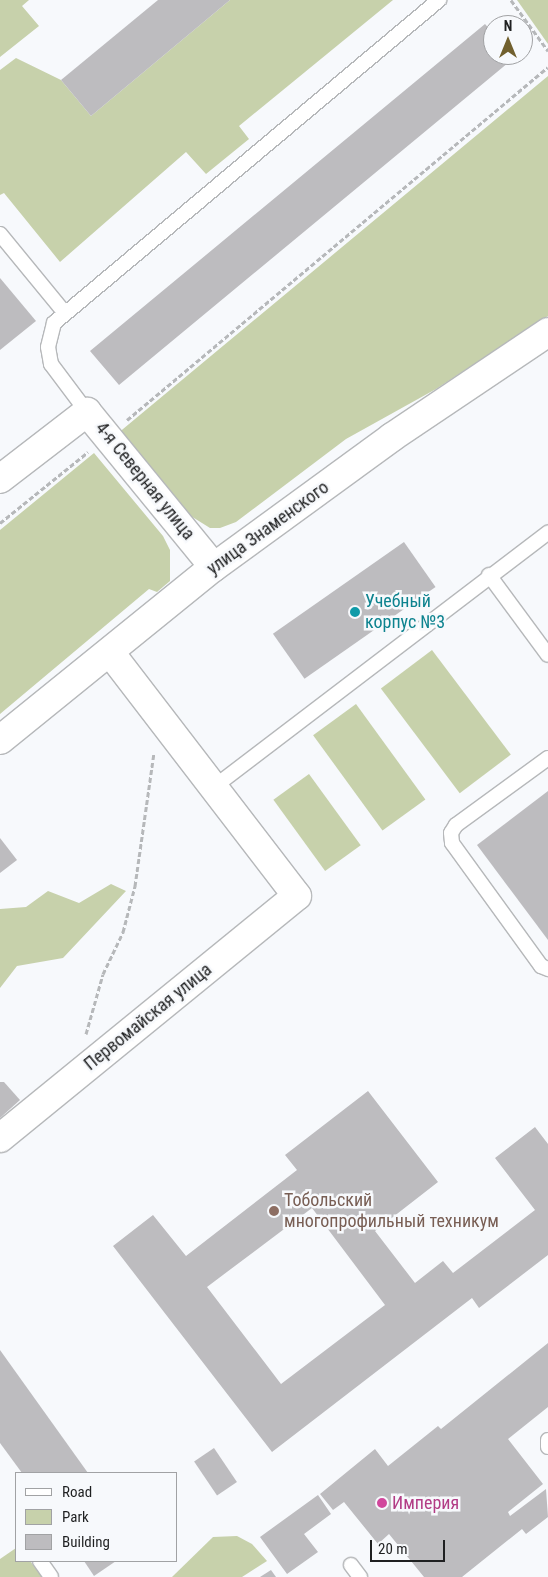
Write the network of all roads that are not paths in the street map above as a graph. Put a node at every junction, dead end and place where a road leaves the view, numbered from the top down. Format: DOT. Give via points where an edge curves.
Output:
graph roads {
  1 [pos="439,0"];
  2 [pos="0,234"];
  3 [pos="65,313"];
  4 [pos="548,332"];
  5 [pos="88,412"];
  6 [pos="0,478"];
  7 [pos="548,533"];
  8 [pos="214,567"];
  9 [pos="489,575"];
  10 [pos="110,652"];
  11 [pos="548,654"];
  12 [pos="0,740"];
  13 [pos="548,758"];
  14 [pos="214,787"];
  15 [pos="548,969"];
  16 [pos="0,1138"];
  17 [pos="548,1440"];
  18 [pos="548,1446"];
  19 [pos="41,1562"];
  20 [pos="351,1565"];
  21 [pos="51,1577"];
  22 [pos="360,1577"];
  1 -- 3 [label="lane"];
  2 -- 3 [label="lane"];
  3 -- 5 [label="lane" via="54,323 49,335 51,364"];
  4 -- 8 [label="street, улица Знаменского" via="392,437"];
  5 -- 6 [label="street, 4-я Северная улица"];
  5 -- 8 [label="street, 4-я Северная улица"];
  7 -- 9 [label="lane"];
  8 -- 10 [label="street, улица Знаменского"];
  9 -- 11 [label="lane"];
  9 -- 14 [label="lane"];
  10 -- 12 [label="street, улица Знаменского"];
  10 -- 14 [label="street"];
  13 -- 15 [label="lane" via="451,833 452,843 541,966"];
  14 -- 16 [label="street, Первомайская улица" via="297,896"];
  17 -- 18 [label="lane"];
  19 -- 21 [label="lane"];
  20 -- 22 [label="lane"];
}
